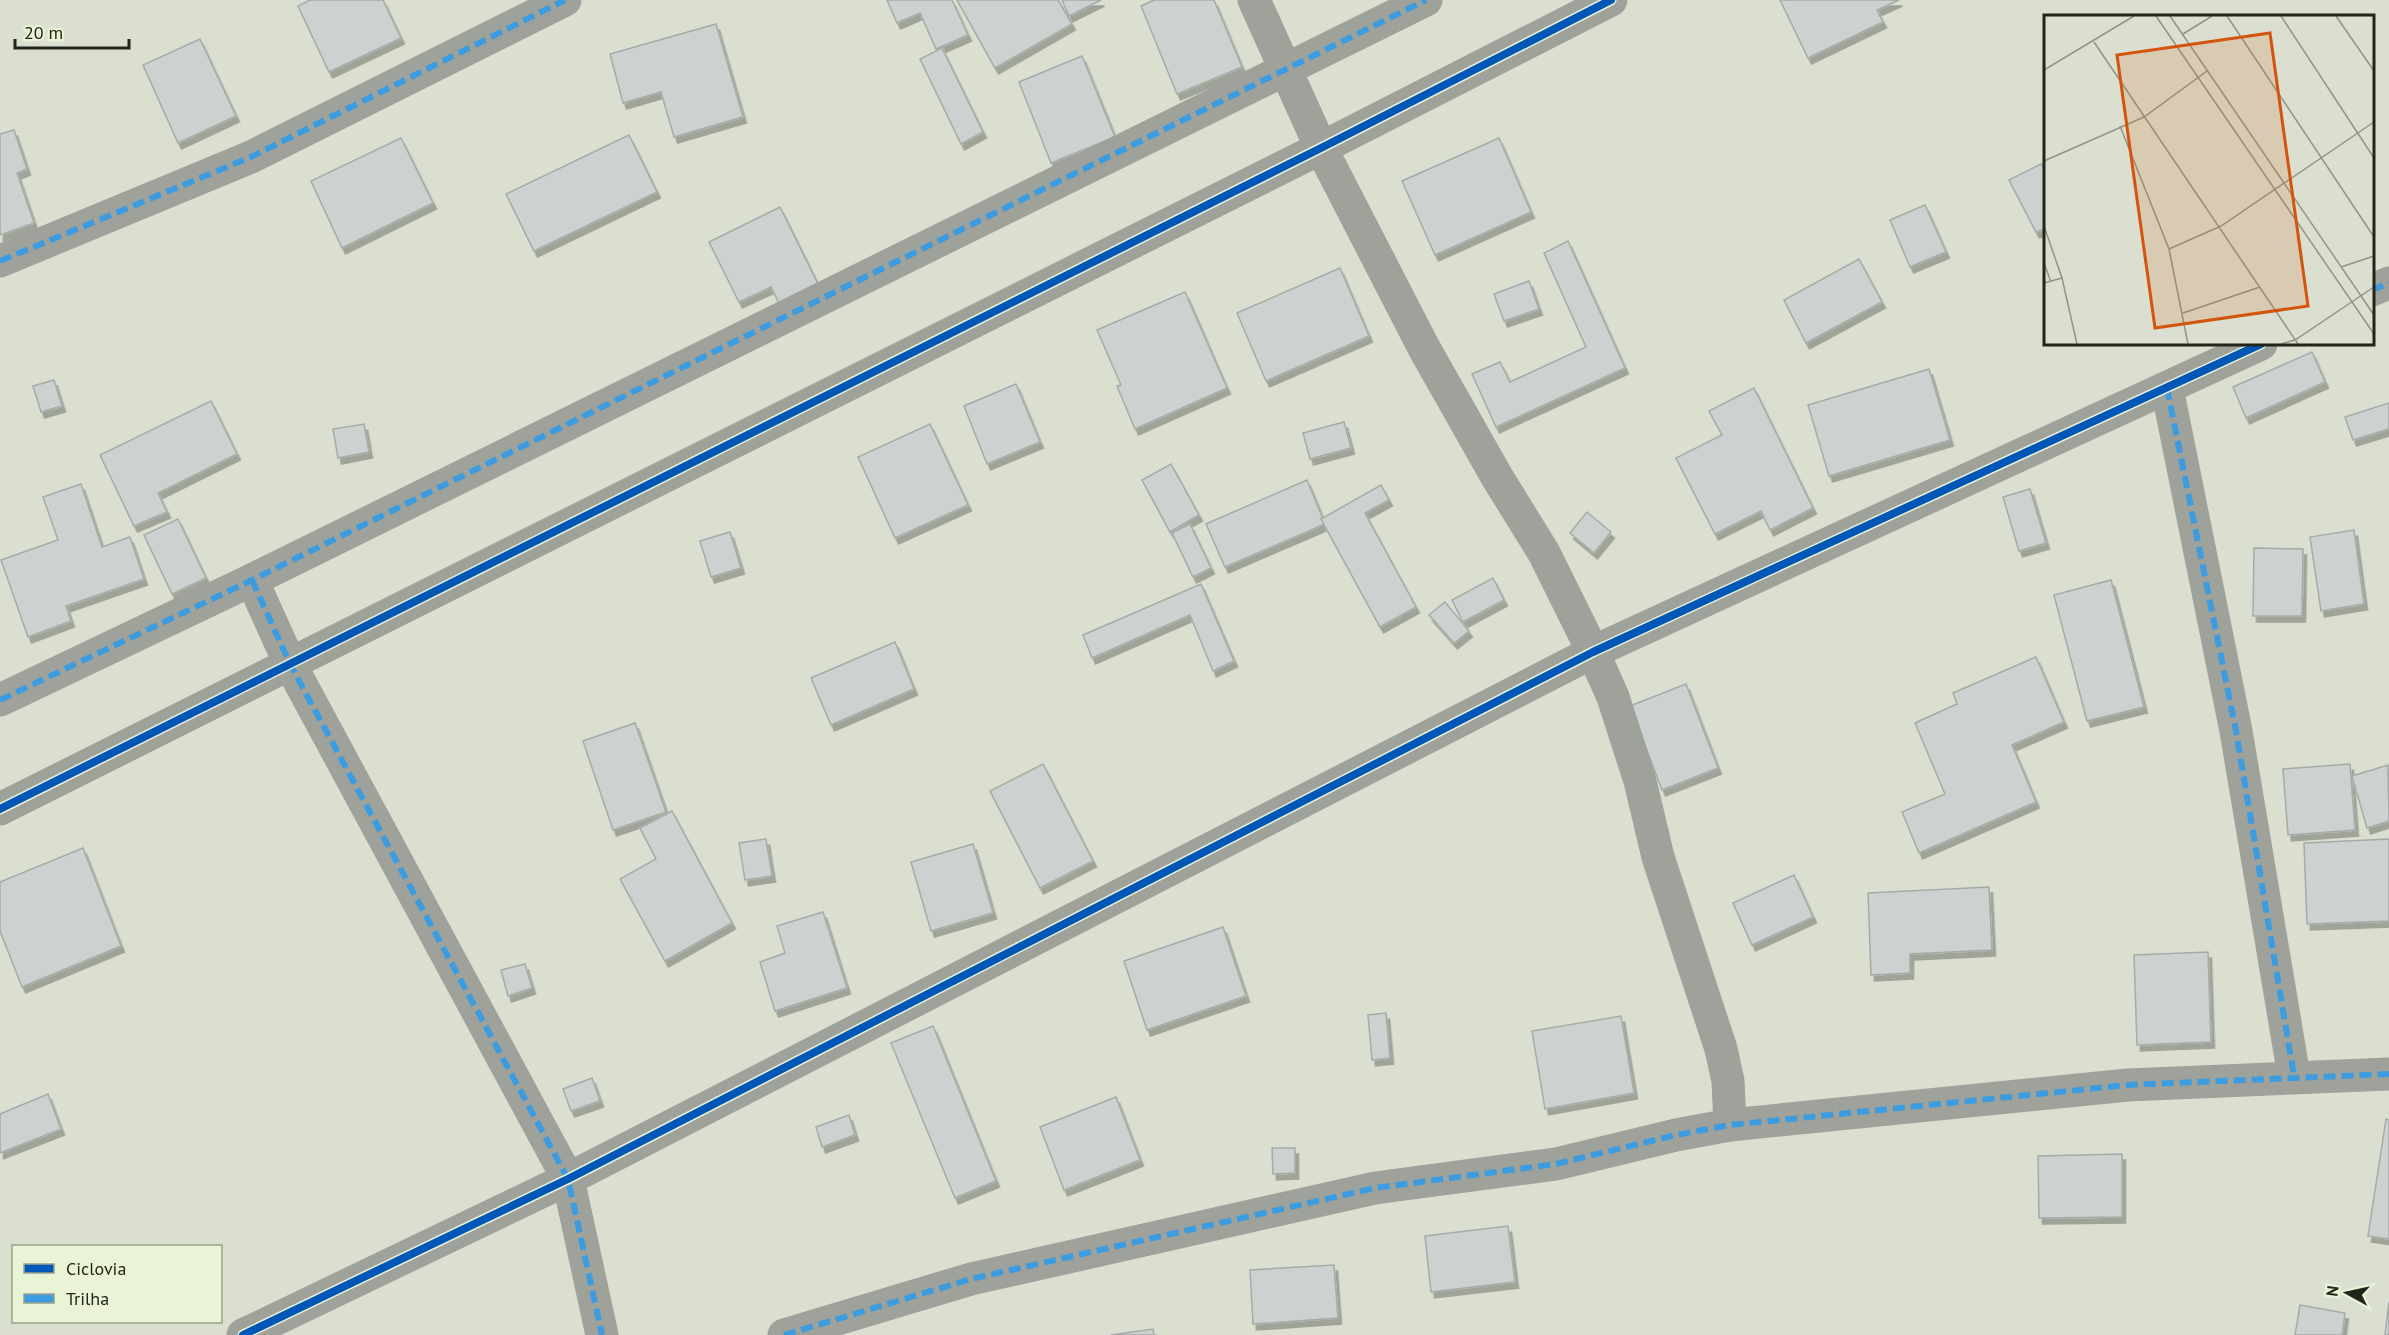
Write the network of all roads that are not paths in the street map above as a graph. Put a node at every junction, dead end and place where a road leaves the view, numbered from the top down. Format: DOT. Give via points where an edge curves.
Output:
graph roads {
  1 [pos="565,0"];
  2 [pos="1254,0"];
  3 [pos="1426,0"];
  4 [pos="1611,0"];
  5 [pos="1284,70"];
  6 [pos="1321,148"];
  7 [pos="0,261"];
  8 [pos="2389,283"];
  9 [pos="2374,290"];
  10 [pos="2259,345"];
  11 [pos="2168,388"];
  12 [pos="252,580"];
  13 [pos="1593,652"];
  14 [pos="290,664"];
  15 [pos="0,700"];
  16 [pos="0,809"];
  17 [pos="2389,1074"];
  18 [pos="2294,1076"];
  19 [pos="1730,1125"];
  20 [pos="568,1179"];
  21 [pos="243,1335"];
  22 [pos="602,1335"];
  23 [pos="784,1335"];
  1 -- 7 [label="street" via="251,157"];
  2 -- 5 [label="street"];
  3 -- 5 [label="street"];
  4 -- 6 [label="street"];
  5 -- 6 [label="street"];
  5 -- 12 [label="street"];
  6 -- 13 [label="street" via="1424,348 1544,553"];
  6 -- 14 [label="street"];
  8 -- 9 [label="street"];
  10 -- 11 [label="street"];
  11 -- 13 [label="street"];
  11 -- 18 [label="street" via="2236,731"];
  12 -- 14 [label="street"];
  12 -- 15 [label="street"];
  13 -- 19 [label="street" via="1613,697 1640,781 1658,857 1721,1049 1728,1082"];
  13 -- 20 [label="street"];
  14 -- 16 [label="street"];
  14 -- 20 [label="street"];
  17 -- 18 [label="street"];
  18 -- 19 [label="street" via="2128,1084"];
  19 -- 23 [label="street" via="1556,1164 1374,1188 971,1279"];
  20 -- 21 [label="street"];
  20 -- 22 [label="street"];
}
